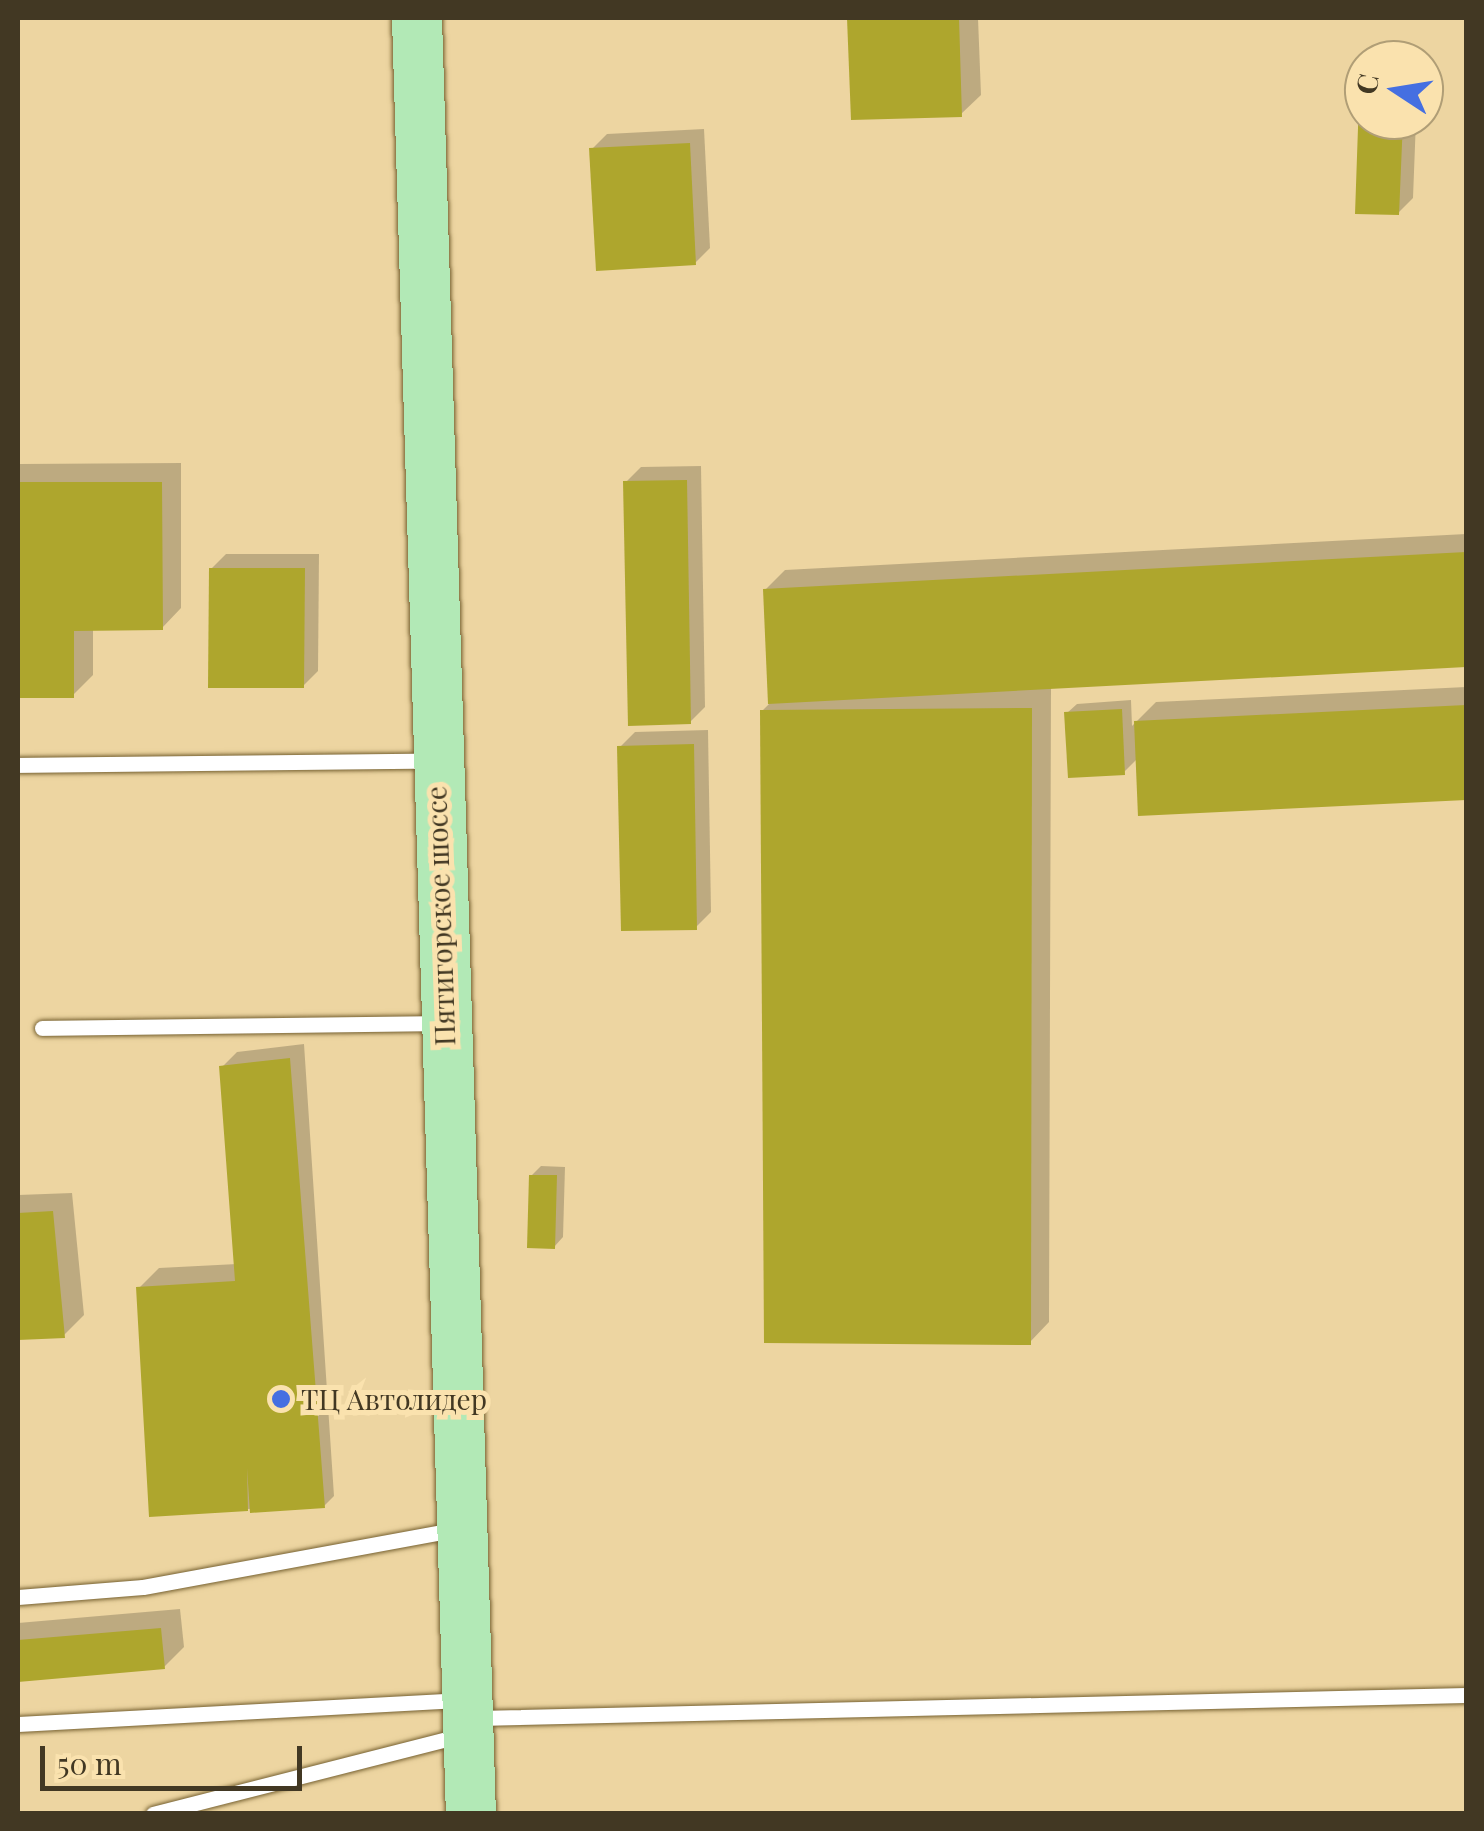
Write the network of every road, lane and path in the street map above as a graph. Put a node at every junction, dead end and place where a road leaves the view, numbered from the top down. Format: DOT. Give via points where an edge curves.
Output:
graph roads {
  1 [pos="418,18"];
  2 [pos="435,761"];
  3 [pos="18,764"];
  4 [pos="444,1023"];
  5 [pos="42,1028"];
  6 [pos="461,1528"];
  7 [pos="18,1597"];
  8 [pos="1466,1696"];
  9 [pos="467,1717"];
  10 [pos="18,1724"];
  11 [pos="153,1814"];
  12 [pos="471,1814"];
  1 -- 2 [label="main road, Пятигорское шоссе"];
  2 -- 3 [label="lane"];
  2 -- 4 [label="main road, Пятигорское шоссе"];
  4 -- 5 [label="lane"];
  4 -- 6 [label="main road, Пятигорское шоссе"];
  6 -- 7 [label="lane" via="142,1587"];
  6 -- 9 [label="main road, Пятигорское шоссе"];
  8 -- 9 [label="lane"];
  9 -- 10 [label="lane"];
  9 -- 11 [label="lane"];
  9 -- 12 [label="main road, Пятигорское шоссе"];
}
